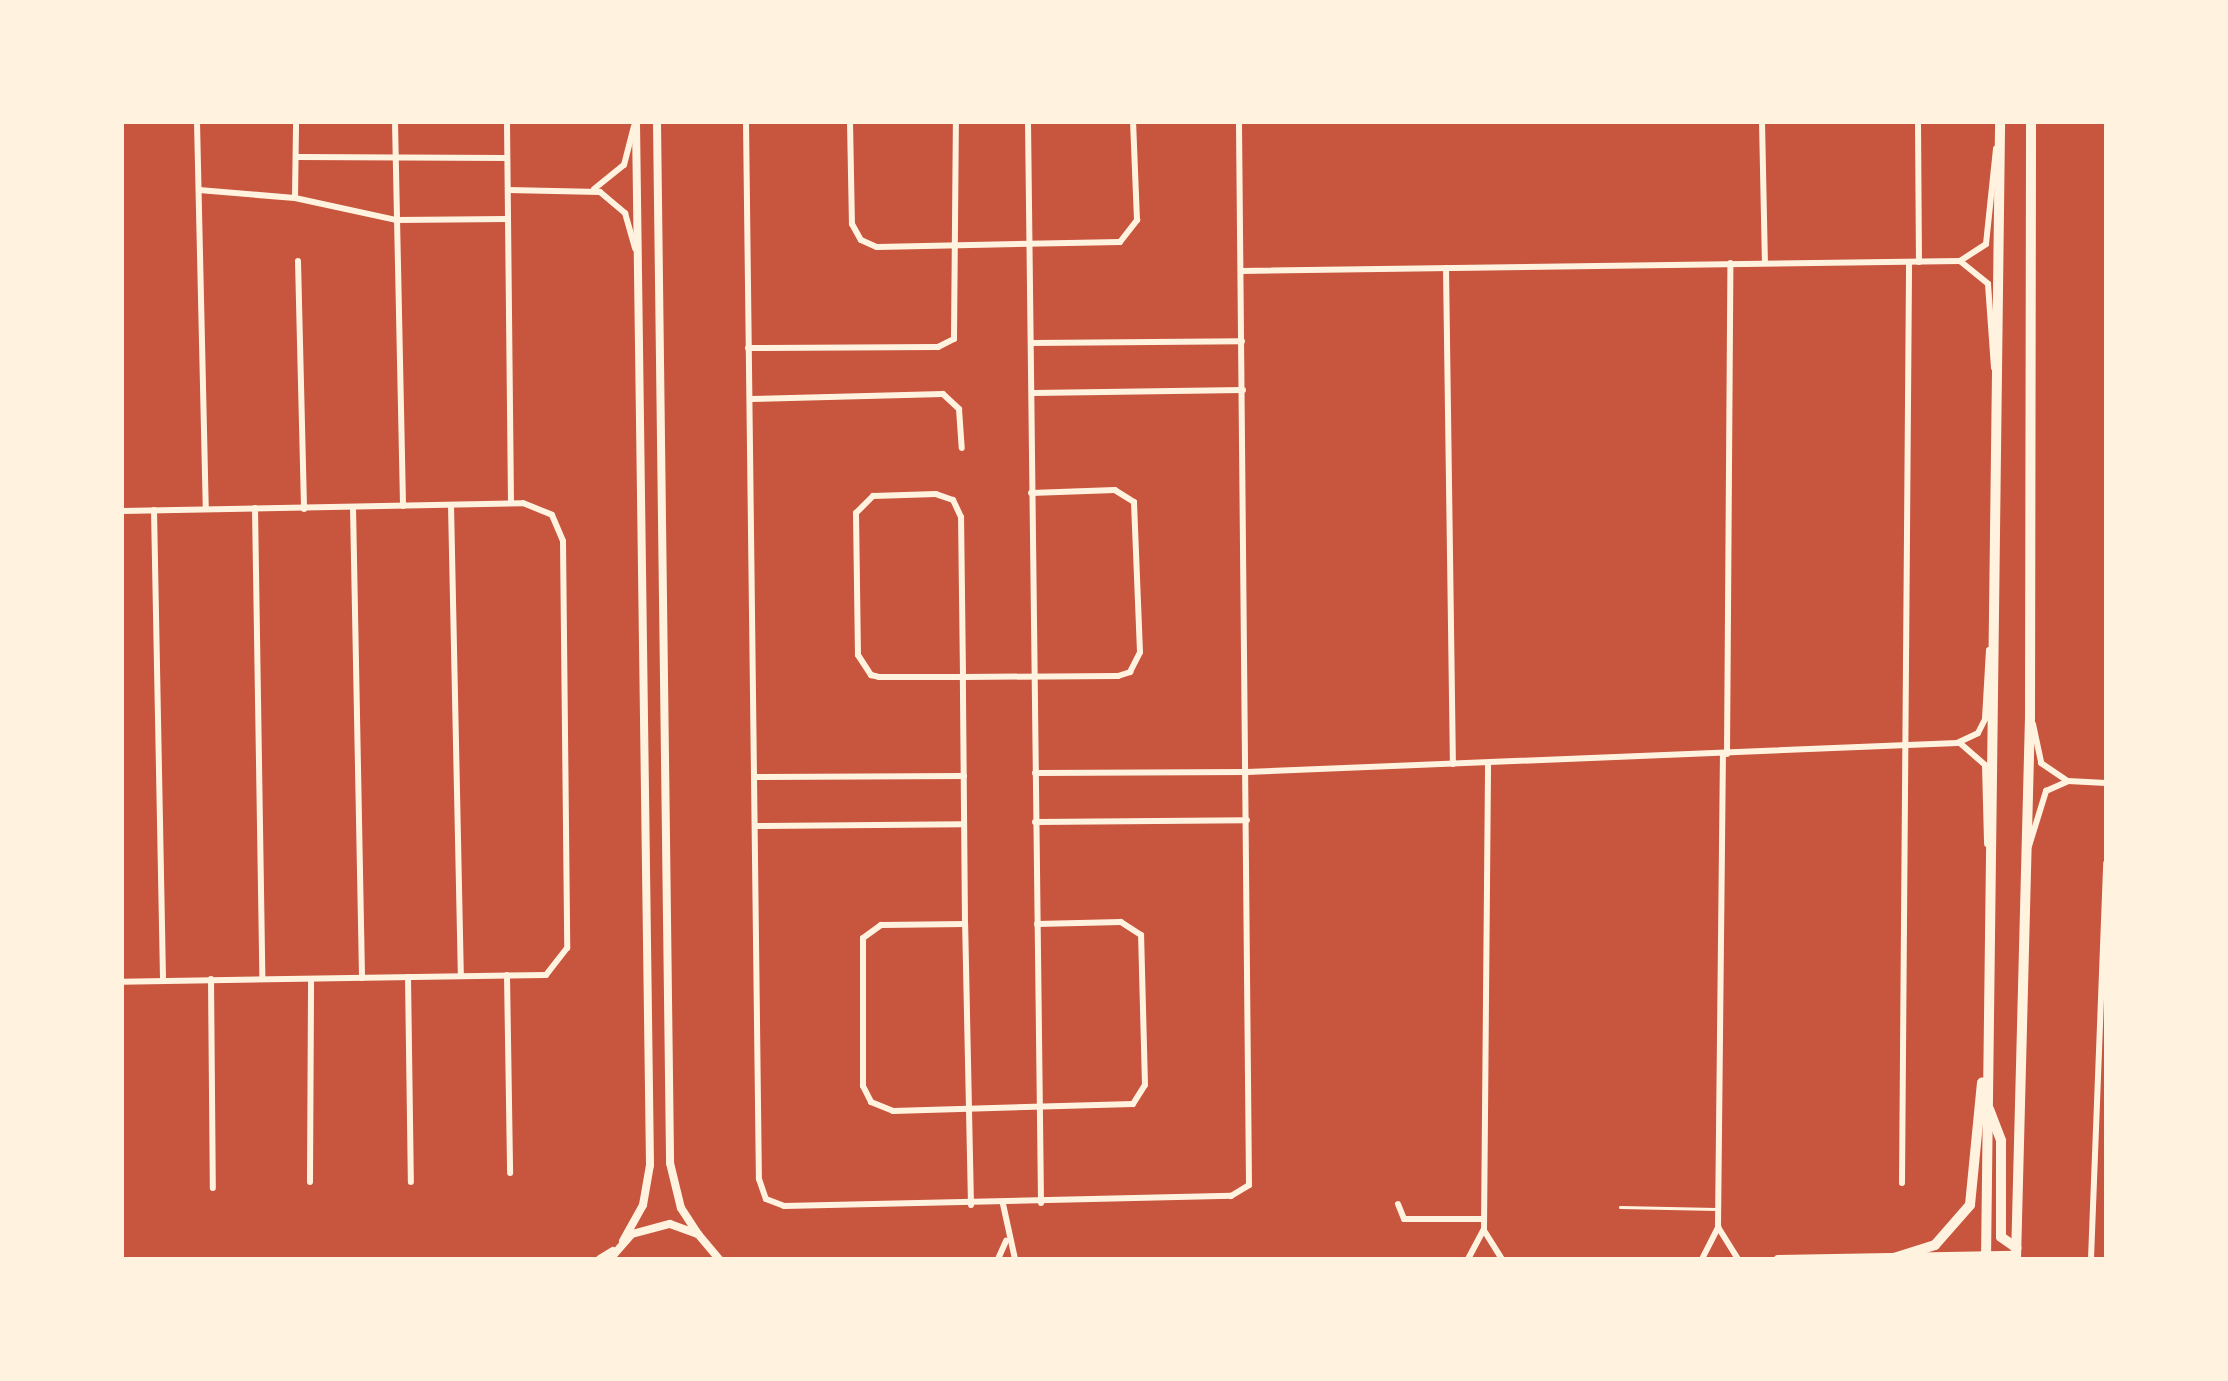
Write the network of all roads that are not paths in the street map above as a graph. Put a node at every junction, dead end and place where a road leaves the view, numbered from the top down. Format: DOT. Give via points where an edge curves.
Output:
graph roads {
  1 [pos="197,122"];
  2 [pos="296,122"];
  3 [pos="395,122"];
  4 [pos="507,122"];
  5 [pos="635,122"];
  6 [pos="657,122"];
  7 [pos="746,122"];
  8 [pos="850,122"];
  9 [pos="956,122"];
  10 [pos="1028,122"];
  11 [pos="1133,122"];
  12 [pos="1239,122"];
  13 [pos="1762,122"];
  14 [pos="1918,122"];
  15 [pos="2000,122"];
  16 [pos="2031,122"];
  17 [pos="2000,135"];
  18 [pos="296,157"];
  19 [pos="395,158"];
  20 [pos="507,158"];
  21 [pos="199,190"];
  22 [pos="508,190"];
  23 [pos="589,190"];
  24 [pos="295,198"];
  25 [pos="508,219"];
  26 [pos="396,220"];
  27 [pos="1029,245"];
  28 [pos="957,246"];
  29 [pos="298,261"];
  30 [pos="1960,261"];
  31 [pos="1909,262"];
  32 [pos="1919,262"];
  33 [pos="1730,263"];
  34 [pos="1765,263"];
  35 [pos="639,264"];
  36 [pos="1446,268"];
  37 [pos="1242,271"];
  38 [pos="1242,341"];
  39 [pos="1032,343"];
  40 [pos="748,348"];
  41 [pos="1243,390"];
  42 [pos="2001,391"];
  43 [pos="1033,393"];
  44 [pos="750,399"];
  45 [pos="962,448"];
  46 [pos="1031,493"];
  47 [pos="511,503"];
  48 [pos="451,505"];
  49 [pos="403,506"];
  50 [pos="353,507"];
  51 [pos="206,508"];
  52 [pos="255,508"];
  53 [pos="304,509"];
  54 [pos="154,510"];
  55 [pos="122,511"];
  56 [pos="1999,616"];
  57 [pos="1034,676"];
  58 [pos="963,677"];
  59 [pos="2030,716"];
  60 [pos="1906,743"];
  61 [pos="1957,743"];
  62 [pos="1725,754"];
  63 [pos="1488,763"];
  64 [pos="1453,764"];
  65 [pos="1247,772"];
  66 [pos="1035,773"];
  67 [pos="964,776"];
  68 [pos="754,777"];
  69 [pos="2068,781"];
  70 [pos="2106,783"];
  71 [pos="1247,820"];
  72 [pos="1035,822"];
  73 [pos="964,824"];
  74 [pos="755,826"];
  75 [pos="2027,851"];
  76 [pos="2106,863"];
  77 [pos="1995,866"];
  78 [pos="965,924"];
  79 [pos="1037,924"];
  80 [pos="507,975"];
  81 [pos="461,976"];
  82 [pos="408,977"];
  83 [pos="362,978"];
  84 [pos="211,979"];
  85 [pos="262,979"];
  86 [pos="311,979"];
  87 [pos="163,981"];
  88 [pos="122,982"];
  89 [pos="1992,1002"];
  90 [pos="1988,1107"];
  91 [pos="1039,1109"];
  92 [pos="967,1110"];
  93 [pos="510,1173"];
  94 [pos="310,1182"];
  95 [pos="411,1182"];
  96 [pos="1902,1183"];
  97 [pos="213,1188"];
  98 [pos="1041,1203"];
  99 [pos="1003,1204"];
  100 [pos="1398,1204"];
  101 [pos="971,1205"];
  102 [pos="1620,1207"];
  103 [pos="1719,1209"];
  104 [pos="1484,1219"];
  105 [pos="1718,1227"];
  106 [pos="1484,1229"];
  107 [pos="698,1234"];
  108 [pos="1006,1241"];
  109 [pos="620,1244"];
  110 [pos="710,1244"];
  111 [pos="2017,1254"];
  112 [pos="1894,1258"];
  113 [pos="1988,1258"];
  114 [pos="600,1259"];
  115 [pos="610,1259"];
  116 [pos="719,1259"];
  117 [pos="730,1259"];
  118 [pos="998,1259"];
  119 [pos="1015,1259"];
  120 [pos="1468,1259"];
  121 [pos="1502,1259"];
  122 [pos="1702,1259"];
  123 [pos="1738,1259"];
  124 [pos="1778,1259"];
  125 [pos="2091,1259"];
  1 -- 21 [label="street"];
  2 -- 18 [label="street"];
  3 -- 19 [label="street"];
  4 -- 20 [label="street"];
  5 -- 23 [label="street" via="618,175"];
  5 -- 35 [label="street"];
  6 -- 107 [label="street" via="670,1163 681,1208"];
  7 -- 40 [label="street"];
  8 -- 28 [label="street" via="852,224 861,240 877,247"];
  9 -- 28 [label="street"];
  10 -- 27 [label="street"];
  11 -- 27 [label="street" via="1131,234 1113,244"];
  12 -- 37 [label="street"];
  13 -- 34 [label="street"];
  14 -- 32 [label="street"];
  15 -- 17 [label="main road"];
  16 -- 59 [label="main road"];
  17 -- 30 [label="street" via="1988,238"];
  17 -- 42 [label="main road"];
  18 -- 19 [label="street"];
  18 -- 24 [label="street"];
  19 -- 20 [label="street"];
  19 -- 26 [label="street"];
  20 -- 22 [label="street"];
  21 -- 24 [label="street"];
  21 -- 51 [label="street"];
  22 -- 23 [label="street"];
  22 -- 25 [label="street"];
  23 -- 35 [label="street" via="625,213"];
  24 -- 26 [label="street"];
  25 -- 26 [label="street"];
  25 -- 47 [label="street"];
  26 -- 49 [label="street"];
  27 -- 28 [label="street"];
  27 -- 39 [label="street"];
  28 -- 40 [label="street" via="959,328 950,343"];
  29 -- 53 [label="street"];
  30 -- 32 [label="street"];
  30 -- 42 [label="street" via="1988,284 1990,348"];
  31 -- 32 [label="street"];
  31 -- 34 [label="street"];
  31 -- 60 [label="street"];
  33 -- 34 [label="street"];
  33 -- 36 [label="street"];
  33 -- 62 [label="street"];
  35 -- 109 [label="street" via="650,1165 643,1205"];
  36 -- 37 [label="street"];
  36 -- 64 [label="street"];
  37 -- 38 [label="street"];
  38 -- 39 [label="street"];
  38 -- 41 [label="street"];
  39 -- 43 [label="street"];
  40 -- 44 [label="street"];
  41 -- 43 [label="street"];
  41 -- 65 [label="street"];
  42 -- 56 [label="main road"];
  43 -- 46 [label="street"];
  44 -- 45 [label="street" via="943,394 959,409"];
  44 -- 68 [label="street"];
  46 -- 57 [label="street"];
  46 -- 57 [label="street" via="1115,490 1134,502 1140,652 1124,675"];
  47 -- 48 [label="street"];
  47 -- 80 [label="street" via="543,508 562,532 567,948 553,971"];
  48 -- 49 [label="street"];
  48 -- 81 [label="street"];
  49 -- 50 [label="street"];
  50 -- 53 [label="street"];
  50 -- 83 [label="street"];
  51 -- 52 [label="street"];
  51 -- 54 [label="street"];
  52 -- 53 [label="street"];
  52 -- 85 [label="street"];
  54 -- 55 [label="street"];
  54 -- 87 [label="street"];
  56 -- 61 [label="street" via="1985,719 1972,738"];
  56 -- 77 [label="main road"];
  57 -- 58 [label="street"];
  57 -- 66 [label="street"];
  58 -- 58 [label="street" via="879,677 864,670 858,655 858,507 873,496 936,494 958,505"];
  58 -- 67 [label="street"];
  59 -- 69 [label="street" via="2041,763"];
  59 -- 75 [label="main road"];
  60 -- 61 [label="street"];
  60 -- 62 [label="street"];
  60 -- 96 [label="street"];
  61 -- 77 [label="street" via="1985,765 1983,817"];
  62 -- 63 [label="street"];
  62 -- 103 [label="street"];
  63 -- 64 [label="street"];
  63 -- 104 [label="street"];
  64 -- 65 [label="street"];
  65 -- 66 [label="street"];
  65 -- 71 [label="street"];
  66 -- 72 [label="street"];
  67 -- 68 [label="street"];
  67 -- 73 [label="street"];
  68 -- 74 [label="street"];
  69 -- 70 [label="street"];
  69 -- 75 [label="street" via="2042,797"];
  71 -- 72 [label="street"];
  71 -- 98 [label="street" via="1249,1185 1231,1196"];
  72 -- 79 [label="street"];
  73 -- 74 [label="street"];
  73 -- 78 [label="street"];
  74 -- 101 [label="street" via="763,1194 784,1206"];
  75 -- 111 [label="main road"];
  76 -- 125 [label="street"];
  77 -- 89 [label="main road"];
  78 -- 92 [label="street"];
  78 -- 92 [label="street" via="881,925 863,938 859,953 867,1097 887,1110"];
  79 -- 91 [label="street"];
  79 -- 91 [label="street" via="1121,922 1138,931 1145,1085 1126,1107"];
  80 -- 81 [label="street"];
  80 -- 93 [label="street"];
  81 -- 82 [label="street"];
  82 -- 83 [label="street"];
  82 -- 95 [label="street"];
  83 -- 86 [label="street"];
  84 -- 85 [label="street"];
  84 -- 87 [label="street"];
  84 -- 97 [label="street"];
  85 -- 86 [label="street"];
  86 -- 94 [label="street"];
  87 -- 88 [label="street"];
  89 -- 90 [label="main road"];
  89 -- 112 [label="main road" via="1970,1205 1935,1245"];
  90 -- 111 [label="main road" via="2001,1141 2001,1237"];
  90 -- 113 [label="main road"];
  91 -- 92 [label="street"];
  91 -- 98 [label="street"];
  92 -- 101 [label="street"];
  98 -- 99 [label="street"];
  99 -- 101 [label="street"];
  99 -- 108 [label="street"];
  100 -- 104 [label="street" via="1404,1219"];
  102 -- 103 [label="lane"];
  103 -- 105 [label="street"];
  104 -- 106 [label="street"];
  105 -- 122 [label="street"];
  105 -- 123 [label="street"];
  106 -- 120 [label="street"];
  106 -- 121 [label="street"];
  107 -- 109 [label="street" via="660,1224"];
  107 -- 110 [label="street"];
  108 -- 118 [label="street"];
  108 -- 119 [label="street"];
  109 -- 114 [label="street"];
  109 -- 115 [label="street"];
  110 -- 116 [label="street"];
  110 -- 117 [label="street"];
  111 -- 113 [label="street"];
  112 -- 113 [label="street"];
  112 -- 124 [label="street"];
}
